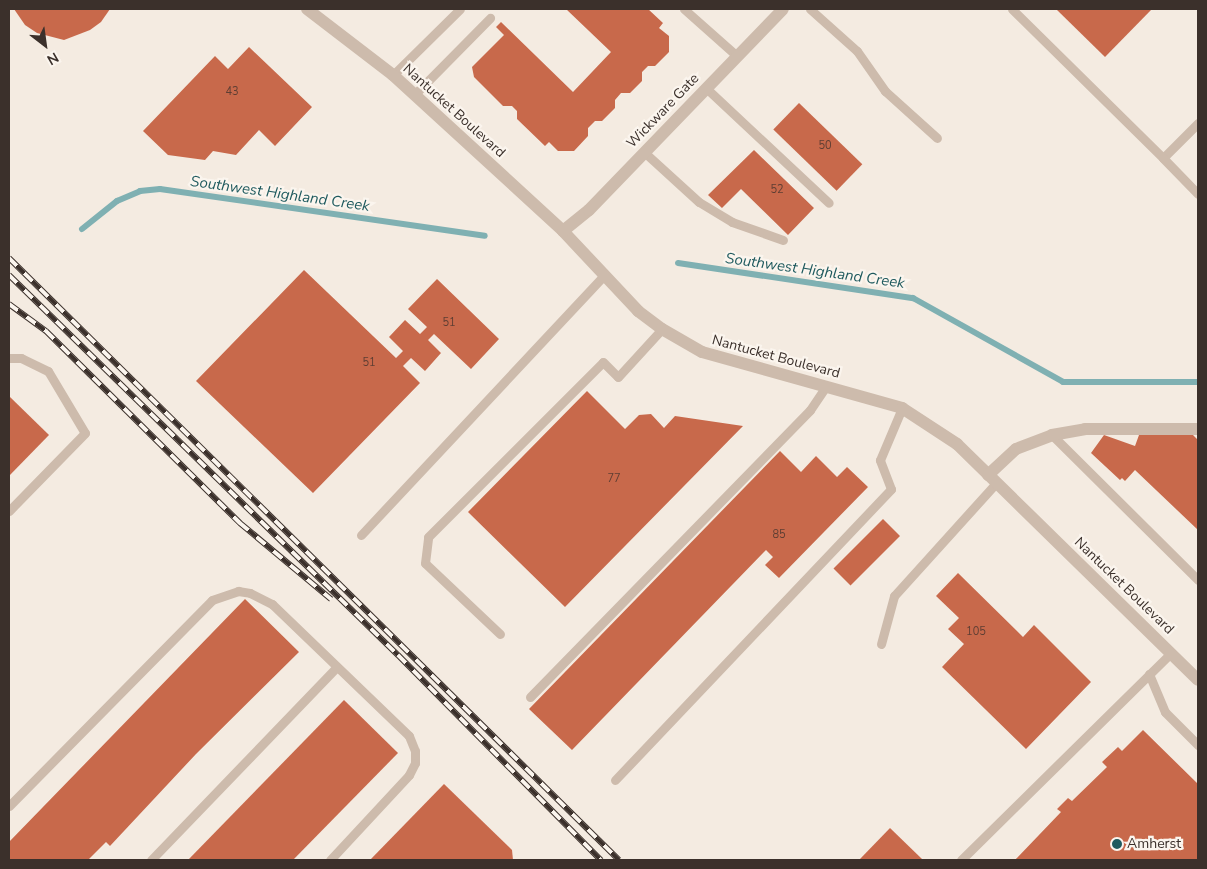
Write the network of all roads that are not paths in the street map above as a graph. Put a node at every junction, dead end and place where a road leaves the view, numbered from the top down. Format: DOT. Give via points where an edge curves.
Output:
graph roads {
  1 [pos="307,9"];
  2 [pos="460,9"];
  3 [pos="684,9"];
  4 [pos="783,9"];
  5 [pos="810,9"];
  6 [pos="1012,9"];
  7 [pos="490,18"];
  8 [pos="737,56"];
  9 [pos="393,75"];
  10 [pos="706,88"];
  11 [pos="415,94"];
  12 [pos="1198,123"];
  13 [pos="937,138"];
  14 [pos="644,152"];
  15 [pos="1163,158"];
  16 [pos="1198,194"];
  17 [pos="830,203"];
  18 [pos="563,231"];
  19 [pos="783,240"];
  20 [pos="604,274"];
  21 [pos="662,329"];
  22 [pos="9,358"];
  23 [pos="826,386"];
  24 [pos="902,408"];
  25 [pos="1198,429"];
  26 [pos="1052,435"];
  27 [pos="992,479"];
  28 [pos="9,511"];
  29 [pos="361,535"];
  30 [pos="1198,580"];
  31 [pos="500,634"];
  32 [pos="881,644"];
  33 [pos="1171,653"];
  34 [pos="338,667"];
  35 [pos="1150,674"];
  36 [pos="1198,680"];
  37 [pos="530,697"];
  38 [pos="1198,745"];
  39 [pos="615,780"];
  40 [pos="9,806"];
  41 [pos="151,860"];
  42 [pos="330,860"];
  43 [pos="961,860"];
  1 -- 9 [label="street, Nantucket Boulevard"];
  2 -- 9 [label="lane"];
  3 -- 8 [label="lane"];
  4 -- 8 [label="street, Wickware Gate"];
  5 -- 13 [label="lane" via="857,51 886,91"];
  6 -- 15 [label="lane"];
  7 -- 11 [label="lane"];
  8 -- 10 [label="street, Wickware Gate"];
  9 -- 11 [label="street, Nantucket Boulevard"];
  10 -- 14 [label="street, Wickware Gate"];
  10 -- 17 [label="lane"];
  11 -- 18 [label="street, Nantucket Boulevard"];
  12 -- 15 [label="lane"];
  14 -- 18 [label="street, Wickware Gate" via="589,210"];
  14 -- 19 [label="lane" via="699,202 732,222"];
  15 -- 16 [label="lane"];
  18 -- 20 [label="street, Nantucket Boulevard"];
  20 -- 21 [label="street, Nantucket Boulevard" via="638,311"];
  20 -- 29 [label="lane"];
  21 -- 23 [label="street, Nantucket Boulevard" via="702,352"];
  21 -- 31 [label="lane" via="618,377 603,362 428,537 425,563"];
  22 -- 28 [label="lane" via="21,358 48,371 85,433"];
  23 -- 24 [label="street, Nantucket Boulevard"];
  23 -- 37 [label="lane" via="810,410"];
  24 -- 27 [label="street, Nantucket Boulevard" via="957,444"];
  24 -- 39 [label="lane" via="880,460 891,489"];
  25 -- 26 [label="street" via="1085,429"];
  26 -- 27 [label="street" via="1016,449"];
  26 -- 30 [label="lane"];
  27 -- 32 [label="lane" via="894,596"];
  27 -- 33 [label="street, Nantucket Boulevard"];
  33 -- 35 [label="lane"];
  33 -- 36 [label="street, Nantucket Boulevard"];
  34 -- 40 [label="lane" via="262,597 238,591 226,594 212,600"];
  34 -- 41 [label="lane"];
  34 -- 42 [label="lane" via="409,736 415,763 409,775"];
  35 -- 38 [label="lane" via="1165,712"];
  35 -- 43 [label="lane"];
}
